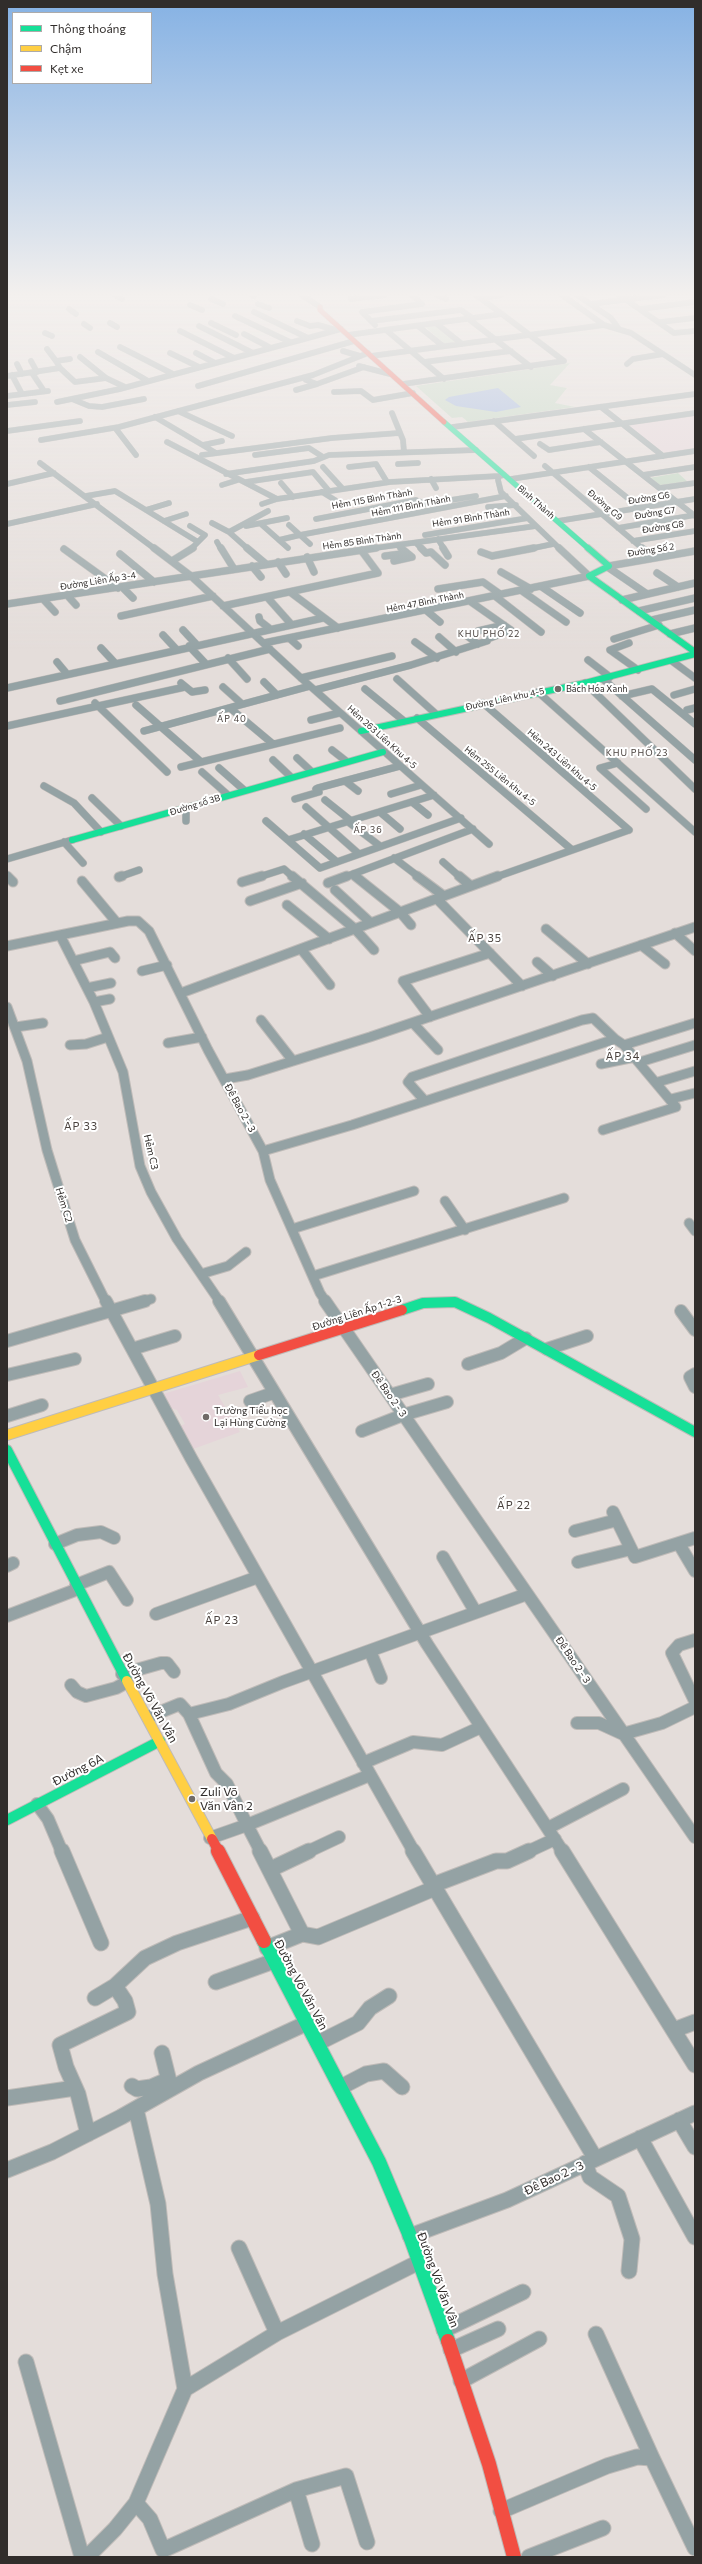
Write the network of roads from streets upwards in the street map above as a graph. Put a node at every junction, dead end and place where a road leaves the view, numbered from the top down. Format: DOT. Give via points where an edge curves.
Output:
graph roads {
  1 [pos="164,415"];
  2 [pos="186,415"];
  3 [pos="393,415"];
  4 [pos="438,415"];
  5 [pos="543,415"];
  6 [pos="610,415"];
  7 [pos="684,415"];
  8 [pos="155,417"];
  9 [pos="46,418"];
  10 [pos="80,421"];
  11 [pos="494,421"];
  12 [pos="621,424"];
  13 [pos="50,425"];
  14 [pos="119,427"];
  15 [pos="453,427"];
  16 [pos="531,429"];
  17 [pos="584,429"];
  18 [pos="7,431"];
  19 [pos="399,433"];
  20 [pos="187,436"];
  21 [pos="232,436"];
  22 [pos="537,436"];
  23 [pos="515,439"];
  24 [pos="41,440"];
  25 [pos="222,441"];
  26 [pos="601,442"];
  27 [pos="540,444"];
  28 [pos="203,445"];
  29 [pos="606,446"];
  30 [pos="476,450"];
  31 [pos="695,451"];
  32 [pos="404,452"];
  33 [pos="216,453"];
  34 [pos="395,453"];
  35 [pos="263,454"];
  36 [pos="544,454"];
  37 [pos="136,455"];
  38 [pos="202,455"];
  39 [pos="255,455"];
  40 [pos="534,456"];
  41 [pos="663,456"];
  42 [pos="323,457"];
  43 [pos="267,459"];
  44 [pos="370,460"];
  45 [pos="626,462"];
  46 [pos="40,463"];
  47 [pos="418,463"];
  48 [pos="545,466"];
  49 [pos="323,467"];
  50 [pos="349,467"];
  51 [pos="589,467"];
  52 [pos="695,467"];
  53 [pos="677,470"];
  54 [pos="54,473"];
  55 [pos="224,473"];
  56 [pos="552,473"];
  57 [pos="643,475"];
  58 [pos="505,477"];
  59 [pos="431,479"];
  60 [pos="238,480"];
  61 [pos="246,482"];
  62 [pos="387,482"];
  63 [pos="281,483"];
  64 [pos="694,483"];
  65 [pos="7,484"];
  66 [pos="222,485"];
  67 [pos="436,488"];
  68 [pos="660,488"];
  69 [pos="343,489"];
  70 [pos="329,491"];
  71 [pos="322,492"];
  72 [pos="501,492"];
  73 [pos="86,496"];
  74 [pos="506,496"];
  75 [pos="293,497"];
  76 [pos="277,499"];
  77 [pos="695,499"];
  78 [pos="335,500"];
  79 [pos="169,502"];
  80 [pos="677,502"];
  81 [pos="97,504"];
  82 [pos="262,504"];
  83 [pos="516,505"];
  84 [pos="488,507"];
  85 [pos="640,508"];
  86 [pos="146,510"];
  87 [pos="268,511"];
  88 [pos="186,514"];
  89 [pos="602,514"];
  90 [pos="695,515"];
  91 [pos="287,518"];
  92 [pos="528,518"];
  93 [pos="316,519"];
  94 [pos="164,521"];
  95 [pos="558,521"];
  96 [pos="212,523"];
  97 [pos="7,524"];
  98 [pos="261,524"];
  99 [pos="289,525"];
  100 [pos="190,526"];
  101 [pos="536,526"];
  102 [pos="236,528"];
  103 [pos="618,528"];
  104 [pos="695,531"];
  105 [pos="229,532"];
  106 [pos="300,536"];
  107 [pos="416,539"];
  108 [pos="279,540"];
  109 [pos="438,540"];
  110 [pos="633,541"];
  111 [pos="198,542"];
  112 [pos="217,542"];
  113 [pos="310,544"];
  114 [pos="553,544"];
  115 [pos="398,545"];
  116 [pos="288,548"];
  117 [pos="64,549"];
  118 [pos="361,550"];
  119 [pos="481,552"];
  120 [pos="695,552"];
  121 [pos="426,553"];
  122 [pos="120,554"];
  123 [pos="409,554"];
  124 [pos="385,556"];
  125 [pos="448,556"];
  126 [pos="307,558"];
  127 [pos="654,558"];
  128 [pos="172,561"];
  129 [pos="394,561"];
  130 [pos="278,562"];
  131 [pos="266,564"];
  132 [pos="445,565"];
  133 [pos="252,566"];
  134 [pos="609,567"];
  135 [pos="234,569"];
  136 [pos="314,572"];
  137 [pos="501,572"];
  138 [pos="657,573"];
  139 [pos="286,574"];
  140 [pos="191,576"];
  141 [pos="589,576"];
  142 [pos="261,577"];
  143 [pos="154,582"];
  144 [pos="695,583"];
  145 [pos="120,587"];
  146 [pos="542,587"];
  147 [pos="678,587"];
  148 [pos="438,589"];
  149 [pos="530,589"];
  150 [pos="207,591"];
  151 [pos="522,591"];
  152 [pos="290,592"];
  153 [pos="647,594"];
  154 [pos="67,595"];
  155 [pos="498,595"];
  156 [pos="213,596"];
  157 [pos="267,597"];
  158 [pos="133,598"];
  159 [pos="695,598"];
  160 [pos="43,599"];
  161 [pos="622,600"];
  162 [pos="189,601"];
  163 [pos="471,602"];
  164 [pos="7,604"];
  165 [pos="76,605"];
  166 [pos="223,606"];
  167 [pos="695,610"];
  168 [pos="427,611"];
  169 [pos="639,611"];
  170 [pos="55,612"];
  171 [pos="580,613"];
  172 [pos="121,616"];
  173 [pos="259,617"];
  174 [pos="324,618"];
  175 [pos="440,622"];
  176 [pos="566,622"];
  177 [pos="656,623"];
  178 [pos="291,624"];
  179 [pos="504,625"];
  180 [pos="268,628"];
  181 [pos="338,628"];
  182 [pos="695,628"];
  183 [pos="182,630"];
  184 [pos="478,631"];
  185 [pos="252,632"];
  186 [pos="541,632"];
  187 [pos="463,633"];
  188 [pos="670,634"];
  189 [pos="163,635"];
  190 [pos="439,637"];
  191 [pos="289,638"];
  192 [pos="614,639"];
  193 [pos="415,642"];
  194 [pos="264,643"];
  195 [pos="629,643"];
  196 [pos="478,644"];
  197 [pos="193,645"];
  198 [pos="298,646"];
  199 [pos="101,648"];
  200 [pos="176,649"];
  201 [pos="270,649"];
  202 [pos="456,652"];
  203 [pos="695,653"];
  204 [pos="392,656"];
  205 [pos="228,658"];
  206 [pos="437,658"];
  207 [pos="588,660"];
  208 [pos="672,661"];
  209 [pos="57,662"];
  210 [pos="115,663"];
  211 [pos="206,664"];
  212 [pos="638,670"];
  213 [pos="67,674"];
  214 [pos="172,675"];
  215 [pos="301,678"];
  216 [pos="606,678"];
  217 [pos="695,678"];
  218 [pos="246,679"];
  219 [pos="397,679"];
  220 [pos="264,682"];
  221 [pos="585,683"];
  222 [pos="185,687"];
  223 [pos="7,688"];
  224 [pos="223,688"];
  225 [pos="312,688"];
  226 [pos="365,689"];
  227 [pos="695,689"];
  228 [pos="205,690"];
  229 [pos="538,692"];
  230 [pos="88,694"];
  231 [pos="277,695"];
  232 [pos="674,695"];
  233 [pos="622,696"];
  234 [pos="60,700"];
  235 [pos="483,703"];
  236 [pos="242,704"];
  237 [pos="136,705"];
  238 [pos="97,706"];
  239 [pos="230,708"];
  240 [pos="695,708"];
  241 [pos="687,710"];
  242 [pos="340,713"];
  243 [pos="436,714"];
  244 [pos="417,718"];
  245 [pos="311,720"];
  246 [pos="404,721"];
  247 [pos="695,724"];
  248 [pos="7,726"];
  249 [pos="159,727"];
  250 [pos="340,728"];
  251 [pos="144,731"];
  252 [pos="361,731"];
  253 [pos="273,744"];
  254 [pos="332,750"];
  255 [pos="383,752"];
  256 [pos="297,758"];
  257 [pos="273,760"];
  258 [pos="695,760"];
  259 [pos="200,761"];
  260 [pos="346,761"];
  261 [pos="618,763"];
  262 [pos="400,766"];
  263 [pos="181,767"];
  264 [pos="219,768"];
  265 [pos="311,771"];
  266 [pos="167,772"];
  267 [pos="202,772"];
  268 [pos="291,777"];
  269 [pos="345,781"];
  270 [pos="421,785"];
  271 [pos="44,786"];
  272 [pos="695,789"];
  273 [pos="244,790"];
  274 [pos="358,791"];
  275 [pos="391,794"];
  276 [pos="228,795"];
  277 [pos="434,795"];
  278 [pos="92,798"];
  279 [pos="296,799"];
  280 [pos="325,800"];
  281 [pos="412,802"];
  282 [pos="306,807"];
  283 [pos="183,808"];
  284 [pos="646,809"];
  285 [pos="380,812"];
  286 [pos="428,815"];
  287 [pos="460,818"];
  288 [pos="349,820"];
  289 [pos="186,821"];
  290 [pos="266,821"];
  291 [pos="121,826"];
  292 [pos="327,827"];
  293 [pos="400,829"];
  294 [pos="473,829"];
  295 [pos="101,832"];
  296 [pos="695,832"];
  297 [pos="304,834"];
  298 [pos="288,840"];
  299 [pos="68,841"];
  300 [pos="490,844"];
  301 [pos="380,846"];
  302 [pos="571,849"];
  303 [pos="359,854"];
  304 [pos="394,858"];
  305 [pos="7,859"];
  306 [pos="337,862"];
  307 [pos="443,862"];
  308 [pos="83,863"];
  309 [pos="139,870"];
  310 [pos="353,874"];
  311 [pos="119,877"];
  312 [pos="82,881"];
  313 [pos="242,882"];
  314 [pos="302,883"];
  315 [pos="328,883"];
  316 [pos="471,886"];
  317 [pos="335,890"];
  318 [pos="440,897"];
  319 [pos="250,901"];
  320 [pos="297,901"];
  321 [pos="400,912"];
  322 [pos="117,923"];
  323 [pos="371,923"];
  324 [pos="411,925"];
  325 [pos="695,926"];
  326 [pos="355,929"];
  327 [pos="546,929"];
  328 [pos="675,934"];
  329 [pos="60,935"];
  330 [pos="329,939"];
  331 [pos="641,945"];
  332 [pos="7,946"];
  333 [pos="301,949"];
  334 [pos="374,950"];
  335 [pos="695,951"];
  336 [pos="490,953"];
  337 [pos="116,958"];
  338 [pos="73,961"];
  339 [pos="538,962"];
  340 [pos="588,964"];
  341 [pos="665,964"];
  342 [pos="167,965"];
  343 [pos="142,971"];
  344 [pos="553,976"];
  345 [pos="111,983"];
  346 [pos="330,985"];
  347 [pos="522,986"];
  348 [pos="87,988"];
  349 [pos="181,993"];
  350 [pos="110,999"];
  351 [pos="94,1002"];
  352 [pos="7,1007"];
  353 [pos="430,1017"];
  354 [pos="262,1020"];
  355 [pos="43,1023"];
  356 [pos="413,1023"];
  357 [pos="695,1023"];
  358 [pos="16,1027"];
  359 [pos="108,1037"];
  360 [pos="202,1037"];
  361 [pos="615,1039"];
  362 [pos="168,1043"];
  363 [pos="70,1045"];
  364 [pos="624,1045"];
  365 [pos="695,1045"];
  366 [pos="438,1050"];
  367 [pos="638,1060"];
  368 [pos="293,1061"];
  369 [pos="601,1064"];
  370 [pos="695,1071"];
  371 [pos="225,1079"];
  372 [pos="658,1082"];
  373 [pos="695,1092"];
  374 [pos="671,1099"];
  375 [pos="425,1101"];
  376 [pos="603,1130"];
  377 [pos="263,1151"];
  378 [pos="414,1191"];
  379 [pos="564,1198"];
  380 [pos="446,1201"];
  381 [pos="292,1228"];
  382 [pos="465,1230"];
  383 [pos="246,1252"];
  384 [pos="201,1274"];
  385 [pos="313,1276"];
  386 [pos="151,1299"];
  387 [pos="111,1311"];
  388 [pos="681,1311"];
  389 [pos="343,1329"];
  390 [pos="695,1330"];
  391 [pos="175,1336"];
  392 [pos="587,1336"];
  393 [pos="526,1338"];
  394 [pos="7,1341"];
  395 [pos="132,1349"];
  396 [pos="547,1350"];
  397 [pos="75,1359"];
  398 [pos="254,1359"];
  399 [pos="468,1364"];
  400 [pos="695,1374"];
  401 [pos="7,1375"];
  402 [pos="428,1384"];
  403 [pos="695,1387"];
  404 [pos="156,1389"];
  405 [pos="273,1393"];
  406 [pos="390,1396"];
  407 [pos="250,1401"];
  408 [pos="447,1402"];
  409 [pos="42,1405"];
  410 [pos="403,1415"];
  411 [pos="7,1416"];
  412 [pos="362,1431"];
  413 [pos="695,1432"];
  414 [pos="7,1435"];
  415 [pos="8,1453"];
  416 [pos="575,1531"];
  417 [pos="114,1538"];
  418 [pos="695,1538"];
  419 [pos="55,1544"];
  420 [pos="679,1544"];
  421 [pos="631,1549"];
  422 [pos="443,1557"];
  423 [pos="578,1562"];
  424 [pos="695,1571"];
  425 [pos="258,1576"];
  426 [pos="77,1587"];
  427 [pos="527,1594"];
  428 [pos="127,1600"];
  429 [pos="475,1612"];
  430 [pos="156,1614"];
  431 [pos="7,1616"];
  432 [pos="420,1633"];
  433 [pos="695,1640"];
  434 [pos="370,1651"];
  435 [pos="174,1672"];
  436 [pos="312,1673"];
  437 [pos="124,1678"];
  438 [pos="381,1678"];
  439 [pos="72,1685"];
  440 [pos="695,1701"];
  441 [pos="695,1707"];
  442 [pos="188,1714"];
  443 [pos="148,1717"];
  444 [pos="577,1723"];
  445 [pos="481,1727"];
  446 [pos="623,1734"];
  447 [pos="160,1741"];
  448 [pos="363,1763"];
  449 [pos="370,1775"];
  450 [pos="623,1789"];
  451 [pos="36,1804"];
  452 [pos="7,1820"];
  453 [pos="246,1825"];
  454 [pos="548,1828"];
  455 [pos="339,1837"];
  456 [pos="695,1837"];
  457 [pos="210,1838"];
  458 [pos="555,1839"];
  459 [pos="270,1869"];
  460 [pos="434,1886"];
  461 [pos="252,1918"];
  462 [pos="302,1934"];
  463 [pos="101,1944"];
  464 [pos="267,1948"];
  465 [pos="274,1961"];
  466 [pos="216,1982"];
  467 [pos="115,1986"];
  468 [pos="389,1996"];
  469 [pos="95,1998"];
  470 [pos="695,2022"];
  471 [pos="307,2023"];
  472 [pos="674,2030"];
  473 [pos="318,2043"];
  474 [pos="162,2053"];
  475 [pos="695,2065"];
  476 [pos="169,2085"];
  477 [pos="132,2086"];
  478 [pos="341,2087"];
  479 [pos="402,2087"];
  480 [pos="75,2088"];
  481 [pos="7,2098"];
  482 [pos="136,2108"];
  483 [pos="695,2113"];
  484 [pos="679,2120"];
  485 [pos="88,2134"];
  486 [pos="640,2138"];
  487 [pos="695,2146"];
  488 [pos="590,2161"];
  489 [pos="7,2170"];
  490 [pos="410,2236"];
  491 [pos="695,2237"];
  492 [pos="239,2248"];
  493 [pos="419,2262"];
  494 [pos="629,2271"];
  495 [pos="523,2292"];
  496 [pos="498,2329"];
  497 [pos="444,2330"];
  498 [pos="277,2333"];
  499 [pos="596,2334"];
  500 [pos="539,2339"];
  501 [pos="451,2350"];
  502 [pos="26,2362"];
  503 [pos="461,2381"];
  504 [pos="185,2390"];
  505 [pos="652,2458"];
  506 [pos="296,2490"];
  507 [pos="136,2503"];
  508 [pos="501,2511"];
  509 [pos="603,2528"];
  510 [pos="367,2542"];
  511 [pos="312,2544"];
  512 [pos="695,2548"];
  513 [pos="82,2557"];
  514 [pos="87,2557"];
  515 [pos="514,2557"];
  516 [pos="529,2557"];
  1 -- 8 [label="street"];
  2 -- 21 [label="street"];
  3 -- 19 [label="street"];
  4 -- 15 [label="street, Bình Thành"];
  5 -- 11 [label="street"];
  6 -- 12 [label="street"];
  7 -- 12 [label="street"];
  8 -- 14 [label="street"];
  8 -- 20 [label="street"];
  9 -- 13 [label="street"];
  10 -- 13 [label="street"];
  11 -- 15 [label="street"];
  11 -- 23 [label="street"];
  12 -- 17 [label="street"];
  12 -- 41 [label="street"];
  13 -- 18 [label="street"];
  14 -- 24 [label="street"];
  14 -- 37 [label="street" via="116,429"];
  15 -- 30 [label="street, Bình Thành"];
  16 -- 22 [label="street" via="530,432"];
  17 -- 22 [label="street"];
  17 -- 26 [label="street"];
  19 -- 32 [label="street"];
  19 -- 33 [label="street" via="332,438"];
  20 -- 28 [label="street"];
  20 -- 55 [label="street" via="170,442"];
  22 -- 23 [label="street"];
  23 -- 40 [label="street"];
  25 -- 28 [label="street"];
  26 -- 27 [label="street" via="549,450"];
  26 -- 29 [label="street"];
  28 -- 33 [label="street"];
  29 -- 36 [label="street"];
  29 -- 45 [label="street"];
  30 -- 32 [label="street"];
  30 -- 58 [label="street, Bình Thành"];
  31 -- 41 [label="street"];
  32 -- 34 [label="street"];
  33 -- 38 [label="street"];
  34 -- 42 [label="street"];
  34 -- 44 [label="street"];
  34 -- 47 [label="street" via="400,466"];
  35 -- 39 [label="street"];
  35 -- 42 [label="street" via="309,448"];
  35 -- 43 [label="street"];
  41 -- 45 [label="street"];
  42 -- 55 [label="street" via="314,461"];
  45 -- 51 [label="street"];
  45 -- 57 [label="street"];
  46 -- 54 [label="street, Hẻm 263 Liên Khu 4-5"];
  48 -- 56 [label="street, Đường G9"];
  49 -- 69 [label="street"];
  50 -- 62 [label="street" via="376,464"];
  51 -- 56 [label="street"];
  51 -- 85 [label="street"];
  52 -- 53 [label="street"];
  53 -- 57 [label="street"];
  53 -- 64 [label="street"];
  54 -- 65 [label="street"];
  54 -- 73 [label="street, Hẻm 263 Liên Khu 4-5"];
  55 -- 60 [label="street"];
  56 -- 58 [label="street"];
  56 -- 89 [label="street, Đường G9"];
  57 -- 68 [label="street"];
  58 -- 59 [label="street"];
  58 -- 72 [label="street" via="498,480"];
  58 -- 95 [label="street, Bình Thành"];
  59 -- 62 [label="street"];
  59 -- 67 [label="street"];
  60 -- 61 [label="street"];
  60 -- 66 [label="street"];
  61 -- 70 [label="street" via="311,470"];
  61 -- 76 [label="street"];
  62 -- 69 [label="street"];
  63 -- 75 [label="street"];
  64 -- 68 [label="street"];
  68 -- 80 [label="street"];
  69 -- 70 [label="street"];
  70 -- 71 [label="street"];
  71 -- 75 [label="street"];
  71 -- 78 [label="street"];
  72 -- 74 [label="street"];
  72 -- 93 [label="street, Hẻm 115 Bình Thành" via="426,504 416,500"];
  73 -- 81 [label="street, Hẻm 263 Liên Khu 4-5"];
  73 -- 86 [label="street" via="115,491"];
  74 -- 83 [label="street"];
  74 -- 106 [label="street, Hẻm 111 Bình Thành"];
  75 -- 76 [label="street"];
  76 -- 82 [label="street"];
  77 -- 80 [label="street, Đường G6"];
  79 -- 86 [label="street"];
  80 -- 85 [label="street, Đường G6"];
  80 -- 90 [label="street"];
  81 -- 97 [label="street"];
  81 -- 128 [label="street, Hẻm 263 Liên Khu 4-5"];
  83 -- 84 [label="street"];
  83 -- 92 [label="street"];
  85 -- 89 [label="street, Đường G6"];
  86 -- 94 [label="street"];
  87 -- 102 [label="street"];
  88 -- 94 [label="street"];
  89 -- 95 [label="street, Đường G6"];
  89 -- 103 [label="street, Đường G9"];
  90 -- 103 [label="street, Đường G7"];
  91 -- 98 [label="street"];
  92 -- 101 [label="street"];
  92 -- 107 [label="street, Hẻm 91 Bình Thành"];
  94 -- 111 [label="street"];
  95 -- 134 [label="street, Bình Thành"];
  96 -- 105 [label="street"];
  98 -- 102 [label="street"];
  98 -- 108 [label="street"];
  99 -- 106 [label="street"];
  100 -- 111 [label="street" via="205,535"];
  101 -- 109 [label="street, Hẻm 85 Bình Thành"];
  101 -- 114 [label="street"];
  102 -- 105 [label="street"];
  103 -- 110 [label="street, Đường G9"];
  104 -- 110 [label="street, Đường G8"];
  105 -- 131 [label="street"];
  106 -- 108 [label="street"];
  106 -- 113 [label="street"];
  107 -- 109 [label="street, Hẻm 85 Bình Thành"];
  107 -- 115 [label="street, Hẻm 85 Bình Thành"];
  107 -- 121 [label="street"];
  108 -- 116 [label="street"];
  109 -- 125 [label="street"];
  110 -- 127 [label="street, Đường G9"];
  111 -- 128 [label="street"];
  112 -- 135 [label="street"];
  114 -- 119 [label="street" via="492,556"];
  114 -- 141 [label="street"];
  115 -- 118 [label="street, Hẻm 85 Bình Thành"];
  115 -- 123 [label="street"];
  117 -- 145 [label="street"];
  118 -- 126 [label="street, Hẻm 85 Bình Thành"];
  118 -- 152 [label="street" via="378,573"];
  120 -- 127 [label="street, Đường Số 2"];
  121 -- 123 [label="street"];
  121 -- 132 [label="street" via="431,552"];
  122 -- 143 [label="street"];
  123 -- 124 [label="street"];
  123 -- 129 [label="street" via="412,557"];
  126 -- 130 [label="street, Hẻm 85 Bình Thành"];
  126 -- 136 [label="street"];
  127 -- 134 [label="street, Đường Số 2"];
  128 -- 140 [label="street, Hẻm 263 Liên Khu 4-5"];
  130 -- 131 [label="street, Hẻm 85 Bình Thành"];
  130 -- 139 [label="street"];
  131 -- 133 [label="street, Hẻm 85 Bình Thành"];
  133 -- 135 [label="street, Hẻm 85 Bình Thành"];
  133 -- 142 [label="street"];
  134 -- 141 [label="street"];
  134 -- 153 [label="street"];
  135 -- 140 [label="street, Hẻm 85 Bình Thành"];
  137 -- 149 [label="street"];
  138 -- 147 [label="street"];
  140 -- 143 [label="street, Đường Liên Ấp 3-4"];
  140 -- 150 [label="street, Hẻm 263 Liên Khu 4-5"];
  141 -- 146 [label="street, Hẻm 47 Bình Thành"];
  141 -- 161 [label="street"];
  143 -- 145 [label="street, Đường Liên Ấp 3-4"];
  144 -- 147 [label="street"];
  145 -- 154 [label="street, Đường Liên Ấp 3-4"];
  145 -- 158 [label="street"];
  146 -- 149 [label="street, Hẻm 47 Bình Thành"];
  146 -- 171 [label="street"];
  147 -- 153 [label="street"];
  148 -- 155 [label="street" via="483,582"];
  149 -- 151 [label="street, Hẻm 47 Bình Thành"];
  150 -- 156 [label="street, Hẻm 263 Liên Khu 4-5"];
  150 -- 162 [label="street" via="183,596"];
  151 -- 155 [label="street, Hẻm 47 Bình Thành"];
  151 -- 176 [label="street"];
  152 -- 157 [label="street"];
  152 -- 174 [label="street"];
  153 -- 161 [label="street"];
  154 -- 160 [label="street, Đường Liên Ấp 3-4"];
  154 -- 165 [label="street"];
  155 -- 163 [label="street, Hẻm 47 Bình Thành"];
  155 -- 186 [label="street"];
  156 -- 162 [label="street"];
  156 -- 166 [label="street, Hẻm 263 Liên Khu 4-5"];
  157 -- 166 [label="street"];
  157 -- 178 [label="street"];
  159 -- 169 [label="street"];
  160 -- 164 [label="street, Đường Liên Ấp 3-4"];
  160 -- 170 [label="street"];
  161 -- 169 [label="street"];
  162 -- 172 [label="street"];
  163 -- 168 [label="street, Hẻm 47 Bình Thành"];
  163 -- 179 [label="street"];
  166 -- 185 [label="street, Hẻm 263 Liên Khu 4-5"];
  167 -- 177 [label="street"];
  168 -- 175 [label="street"];
  168 -- 181 [label="street, Hẻm 47 Bình Thành"];
  169 -- 177 [label="street"];
  173 -- 180 [label="street"];
  174 -- 178 [label="street"];
  174 -- 181 [label="street"];
  177 -- 188 [label="street"];
  177 -- 192 [label="street"];
  178 -- 180 [label="street"];
  179 -- 184 [label="street"];
  179 -- 196 [label="street" via="511,630 508,633"];
  180 -- 185 [label="street"];
  181 -- 191 [label="street, Hẻm 47 Bình Thành"];
  182 -- 188 [label="street"];
  183 -- 197 [label="street"];
  185 -- 194 [label="street, Hẻm 263 Liên Khu 4-5"];
  185 -- 197 [label="street"];
  187 -- 196 [label="street"];
  188 -- 203 [label="street"];
  189 -- 200 [label="street"];
  190 -- 202 [label="street"];
  191 -- 194 [label="street, Hẻm 47 Bình Thành"];
  191 -- 198 [label="street"];
  193 -- 206 [label="street"];
  194 -- 201 [label="street, Hẻm 263 Liên Khu 4-5"];
  195 -- 212 [label="street" via="610,650"];
  196 -- 202 [label="street"];
  197 -- 200 [label="street"];
  197 -- 211 [label="street"];
  199 -- 210 [label="street"];
  200 -- 210 [label="street"];
  201 -- 205 [label="street"];
  201 -- 215 [label="street, Hẻm 263 Liên Khu 4-5"];
  202 -- 206 [label="street"];
  203 -- 208 [label="street, Đường Liên khu 4-5"];
  204 -- 215 [label="street"];
  205 -- 211 [label="street"];
  205 -- 218 [label="street"];
  206 -- 225 [label="street"];
  207 -- 216 [label="street"];
  208 -- 212 [label="street, Đường Liên khu 4-5"];
  208 -- 217 [label="street"];
  209 -- 213 [label="street"];
  210 -- 213 [label="street"];
  211 -- 214 [label="street"];
  212 -- 216 [label="street, Đường Liên khu 4-5"];
  213 -- 223 [label="street"];
  214 -- 222 [label="street"];
  214 -- 230 [label="street"];
  215 -- 225 [label="street, Hẻm 263 Liên Khu 4-5"];
  216 -- 221 [label="street, Đường Liên khu 4-5"];
  216 -- 233 [label="street"];
  219 -- 243 [label="street"];
  220 -- 231 [label="street"];
  221 -- 229 [label="street, Đường Liên khu 4-5"];
  221 -- 272 [label="street"];
  222 -- 228 [label="street" via="192,692"];
  222 -- 238 [label="street"];
  224 -- 236 [label="street"];
  225 -- 231 [label="street"];
  225 -- 242 [label="street, Hẻm 263 Liên Khu 4-5"];
  226 -- 246 [label="street"];
  227 -- 232 [label="street"];
  229 -- 235 [label="street, Đường Liên khu 4-5"];
  229 -- 261 [label="street"];
  230 -- 234 [label="street"];
  230 -- 238 [label="street"];
  231 -- 236 [label="street"];
  233 -- 247 [label="street" via="652,689"];
  233 -- 258 [label="street"];
  235 -- 243 [label="street, Đường Liên khu 4-5"];
  235 -- 302 [label="street, Hẻm 243 Liên khu 4-5" via="629,830"];
  236 -- 239 [label="street"];
  237 -- 249 [label="street"];
  238 -- 248 [label="street"];
  238 -- 266 [label="street"];
  239 -- 249 [label="street"];
  239 -- 253 [label="street"];
  240 -- 241 [label="street"];
  242 -- 245 [label="street"];
  242 -- 252 [label="street, Hẻm 263 Liên Khu 4-5"];
  243 -- 244 [label="street, Đường Liên khu 4-5"];
  244 -- 246 [label="street, Đường Liên khu 4-5"];
  244 -- 302 [label="street, Hẻm 255 Liên khu 4-5"];
  246 -- 252 [label="street, Đường Liên khu 4-5"];
  249 -- 251 [label="street"];
  249 -- 259 [label="street"];
  250 -- 253 [label="street"];
  252 -- 255 [label="street, Hẻm 263 Liên Khu 4-5"];
  253 -- 259 [label="street"];
  254 -- 260 [label="street"];
  255 -- 260 [label="street, Đường số 3B"];
  255 -- 262 [label="street, Hẻm 263 Liên Khu 4-5"];
  256 -- 265 [label="street"];
  257 -- 268 [label="street"];
  259 -- 263 [label="street"];
  260 -- 265 [label="street, Đường số 3B"];
  261 -- 284 [label="street" via="600,768"];
  261 -- 296 [label="street"];
  262 -- 269 [label="street"];
  262 -- 270 [label="street, Hẻm 263 Liên Khu 4-5"];
  264 -- 273 [label="street"];
  265 -- 268 [label="street, Đường số 3B"];
  267 -- 276 [label="street"];
  268 -- 273 [label="street, Đường số 3B"];
  269 -- 274 [label="street"];
  269 -- 279 [label="street" via="318,788 316,789 319,792"];
  270 -- 275 [label="street"];
  270 -- 277 [label="street, Hẻm 263 Liên Khu 4-5"];
  271 -- 295 [label="street" via="74,803"];
  273 -- 276 [label="street, Đường số 3B"];
  276 -- 283 [label="street, Đường số 3B"];
  277 -- 281 [label="street"];
  277 -- 287 [label="street, Hẻm 263 Liên Khu 4-5"];
  278 -- 291 [label="street"];
  280 -- 288 [label="street"];
  281 -- 285 [label="street"];
  281 -- 286 [label="street"];
  282 -- 292 [label="street"];
  283 -- 289 [label="street"];
  283 -- 291 [label="street, Đường số 3B"];
  285 -- 288 [label="street"];
  285 -- 293 [label="street"];
  287 -- 294 [label="street, Hẻm 263 Liên Khu 4-5"];
  287 -- 301 [label="street"];
  288 -- 292 [label="street"];
  288 -- 301 [label="street"];
  290 -- 298 [label="street"];
  291 -- 295 [label="street, Đường số 3B"];
  292 -- 297 [label="street"];
  292 -- 303 [label="street"];
  294 -- 300 [label="street, Hẻm 263 Liên Khu 4-5"];
  294 -- 304 [label="street"];
  295 -- 299 [label="street, Đường số 3B"];
  297 -- 298 [label="street"];
  297 -- 306 [label="street"];
  298 -- 306 [label="street" via="320,868"];
  299 -- 305 [label="street, Đường số 3B"];
  299 -- 308 [label="street"];
  301 -- 303 [label="street"];
  302 -- 316 [label="street"];
  303 -- 306 [label="street"];
  304 -- 310 [label="street"];
  304 -- 318 [label="street"];
  307 -- 316 [label="street"];
  309 -- 311 [label="street"];
  310 -- 315 [label="street"];
  310 -- 321 [label="street"];
  312 -- 322 [label="street"];
  313 -- 314 [label="street" via="281,869"];
  314 -- 319 [label="street"];
  314 -- 326 [label="street"];
  316 -- 318 [label="street"];
  317 -- 323 [label="street"];
  318 -- 321 [label="street"];
  318 -- 336 [label="street"];
  320 -- 330 [label="street" via="287,905"];
  321 -- 323 [label="street"];
  321 -- 324 [label="street"];
  322 -- 329 [label="street"];
  322 -- 342 [label="street, Đê Bao 2 - 3" via="138,920 148,931"];
  323 -- 326 [label="street"];
  325 -- 328 [label="street"];
  326 -- 330 [label="street"];
  326 -- 334 [label="street"];
  327 -- 340 [label="street"];
  328 -- 331 [label="street"];
  328 -- 335 [label="street"];
  329 -- 332 [label="street"];
  329 -- 338 [label="street, Hẻm C3"];
  330 -- 333 [label="street"];
  331 -- 340 [label="street"];
  331 -- 341 [label="street"];
  333 -- 346 [label="street"];
  333 -- 349 [label="street"];
  336 -- 347 [label="street"];
  336 -- 353 [label="street" via="403,981"];
  337 -- 338 [label="street" via="110,952"];
  338 -- 348 [label="street, Hẻm C3"];
  339 -- 344 [label="street"];
  340 -- 344 [label="street"];
  342 -- 343 [label="street"];
  342 -- 349 [label="street, Đê Bao 2 - 3"];
  344 -- 347 [label="street"];
  345 -- 348 [label="street"];
  347 -- 353 [label="street"];
  348 -- 351 [label="street, Hẻm C3"];
  349 -- 360 [label="street, Đê Bao 2 - 3"];
  350 -- 351 [label="street"];
  351 -- 359 [label="street, Hẻm C3"];
  352 -- 358 [label="street, Hẻm C2"];
  353 -- 356 [label="street"];
  354 -- 368 [label="street"];
  355 -- 358 [label="street"];
  356 -- 366 [label="street"];
  356 -- 368 [label="street"];
  357 -- 364 [label="street"];
  358 -- 387 [label="street, Hẻm C2" via="30,1072 47,1150 75,1240"];
  359 -- 363 [label="street" via="86,1044"];
  359 -- 384 [label="street, Hẻm C3" via="122,1072 140,1166 177,1239"];
  360 -- 362 [label="street"];
  360 -- 371 [label="street, Đê Bao 2 - 3"];
  361 -- 364 [label="street"];
  361 -- 375 [label="street"];
  361 -- 375 [label="street" via="593,1018 582,1020 412,1077 408,1082"];
  364 -- 367 [label="street"];
  365 -- 367 [label="street"];
  367 -- 369 [label="street"];
  367 -- 372 [label="street"];
  368 -- 371 [label="street" via="248,1075"];
  370 -- 372 [label="street"];
  371 -- 377 [label="street, Đê Bao 2 - 3"];
  372 -- 374 [label="street"];
  373 -- 374 [label="street"];
  374 -- 376 [label="street" via="676,1107"];
  375 -- 377 [label="street"];
  377 -- 381 [label="street, Đê Bao 2 - 3" via="270,1180"];
  378 -- 381 [label="street"];
  379 -- 382 [label="street"];
  380 -- 382 [label="street"];
  381 -- 385 [label="street, Đê Bao 2 - 3"];
  382 -- 385 [label="street"];
  383 -- 384 [label="street" via="228,1266"];
  384 -- 398 [label="street, Hẻm C3"];
  385 -- 389 [label="street, Đê Bao 2 - 3" via="320,1293"];
  386 -- 387 [label="street"];
  387 -- 394 [label="street"];
  387 -- 395 [label="street, Hẻm C2"];
  388 -- 390 [label="street"];
  389 -- 393 [label="street, Đường Liên Ấp 1-2-3" via="423,1303 455,1302"];
  389 -- 398 [label="street, Đường Liên Ấp 1-2-3"];
  389 -- 406 [label="street, Đê Bao 2 - 3"];
  391 -- 395 [label="street"];
  392 -- 396 [label="street"];
  393 -- 396 [label="street, Đường Liên Ấp 1-2-3"];
  393 -- 399 [label="street" via="501,1353"];
  395 -- 404 [label="street, Hẻm C2"];
  396 -- 413 [label="street, Đường Liên Ấp 1-2-3"];
  397 -- 401 [label="street"];
  398 -- 404 [label="street, Đường Liên Ấp 1-2-3"];
  398 -- 405 [label="street, Hẻm C3"];
  400 -- 403 [label="street" via="690,1376"];
  402 -- 406 [label="street"];
  404 -- 414 [label="street, Đường Liên Ấp 1-2-3"];
  404 -- 425 [label="street, Hẻm C2" via="191,1458"];
  405 -- 407 [label="street"];
  405 -- 432 [label="street, Hẻm C3"];
  406 -- 410 [label="street, Đê Bao 2 - 3"];
  408 -- 410 [label="street"];
  409 -- 411 [label="street"];
  410 -- 412 [label="street"];
  410 -- 427 [label="street, Đê Bao 2 - 3"];
  415 -- 419 [label="street, Đường Võ Văn Vân"];
  416 -- 421 [label="street" via="615,1516"];
  417 -- 419 [label="street" via="101,1532 77,1535"];
  418 -- 420 [label="street"];
  419 -- 426 [label="street, Đường Võ Văn Vân"];
  420 -- 421 [label="street" via="642,1557 635,1557"];
  420 -- 424 [label="street"];
  421 -- 423 [label="street"];
  422 -- 429 [label="street"];
  425 -- 430 [label="street"];
  425 -- 436 [label="street, Hẻm C2"];
  426 -- 428 [label="street" via="108,1572 114,1577"];
  426 -- 431 [label="street"];
  426 -- 437 [label="street, Đường Võ Văn Vân"];
  427 -- 429 [label="street"];
  427 -- 446 [label="street, Đê Bao 2 - 3"];
  429 -- 432 [label="street"];
  432 -- 434 [label="street"];
  432 -- 445 [label="street, Hẻm C3"];
  433 -- 440 [label="street" via="679,1645 672,1653"];
  434 -- 436 [label="street"];
  434 -- 438 [label="street"];
  435 -- 437 [label="street" via="167,1663 161,1663"];
  436 -- 442 [label="street" via="229,1704"];
  436 -- 448 [label="street, Hẻm C2"];
  437 -- 439 [label="street" via="116,1688 86,1696 77,1692"];
  437 -- 443 [label="street, Đường Võ Văn Vân"];
  441 -- 446 [label="street" via="662,1723"];
  442 -- 443 [label="street" via="180,1704"];
  442 -- 453 [label="street" via="216,1773 227,1784"];
  443 -- 447 [label="street, Đường Võ Văn Vân"];
  444 -- 446 [label="street" via="599,1723"];
  445 -- 448 [label="street" via="442,1745 413,1742"];
  445 -- 454 [label="street, Hẻm C3"];
  446 -- 456 [label="street, Đê Bao 2 - 3"];
  447 -- 451 [label="street, Đường 6A"];
  447 -- 457 [label="street, Đường Võ Văn Vân"];
  448 -- 449 [label="street, Hẻm C2"];
  449 -- 453 [label="street"];
  449 -- 460 [label="street, Hẻm C2"];
  450 -- 454 [label="street"];
  451 -- 452 [label="street, Đường 6A"];
  451 -- 463 [label="street" via="48,1819"];
  453 -- 457 [label="street"];
  453 -- 459 [label="street"];
  454 -- 458 [label="street, Hẻm C3"];
  455 -- 459 [label="street"];
  457 -- 461 [label="street, Đường Võ Văn Vân"];
  458 -- 460 [label="street" via="507,1861 496,1861"];
  458 -- 472 [label="street, Hẻm C3"];
  459 -- 462 [label="street"];
  460 -- 462 [label="street" via="318,1937"];
  460 -- 488 [label="street, Hẻm C2"];
  461 -- 464 [label="street, Đường Võ Văn Vân"];
  461 -- 467 [label="street" via="177,1943 146,1958"];
  462 -- 464 [label="street"];
  464 -- 465 [label="street, Đường Võ Văn Vân"];
  465 -- 466 [label="street"];
  465 -- 471 [label="street, Đường Võ Văn Vân"];
  467 -- 469 [label="street"];
  467 -- 480 [label="street" via="125,2001 128,2012 60,2045 61,2054"];
  468 -- 473 [label="street" via="370,2008 358,2023"];
  470 -- 472 [label="street"];
  471 -- 473 [label="street, Đường Võ Văn Vân"];
  471 -- 476 [label="street"];
  472 -- 475 [label="street, Hẻm C3"];
  473 -- 478 [label="street, Đường Võ Văn Vân"];
  474 -- 476 [label="street"];
  476 -- 477 [label="street" via="137,2089"];
  476 -- 482 [label="street"];
  478 -- 479 [label="street" via="366,2074 384,2071"];
  478 -- 490 [label="street, Đường Võ Văn Vân" via="379,2162"];
  480 -- 481 [label="street"];
  480 -- 485 [label="street"];
  482 -- 485 [label="street"];
  482 -- 504 [label="street" via="158,2204 165,2274"];
  483 -- 484 [label="street, Đê Bao 2 - 3"];
  484 -- 486 [label="street, Đê Bao 2 - 3"];
  484 -- 487 [label="street"];
  485 -- 489 [label="street"];
  486 -- 488 [label="street, Đê Bao 2 - 3"];
  486 -- 491 [label="street"];
  488 -- 490 [label="street, Đê Bao 2 - 3" via="507,2200"];
  488 -- 494 [label="street, Hẻm C2" via="590,2177 618,2196 632,2239"];
  490 -- 493 [label="street, Đường Võ Văn Vân"];
  492 -- 498 [label="street"];
  493 -- 497 [label="street, Đường Võ Văn Vân"];
  493 -- 498 [label="street"];
  495 -- 497 [label="street"];
  496 -- 501 [label="street"];
  497 -- 501 [label="street, Đường Võ Văn Vân"];
  498 -- 504 [label="street"];
  499 -- 505 [label="street"];
  500 -- 503 [label="street"];
  501 -- 503 [label="street, Đường Võ Văn Vân"];
  502 -- 513 [label="street"];
  503 -- 508 [label="street, Đường Võ Văn Vân" via="489,2464"];
  504 -- 507 [label="street"];
  505 -- 508 [label="street" via="637,2457 607,2466"];
  505 -- 512 [label="street"];
  506 -- 507 [label="street" via="163,2550 150,2519"];
  506 -- 510 [label="street" via="346,2476"];
  506 -- 511 [label="street"];
  507 -- 514 [label="street" via="116,2529"];
  508 -- 515 [label="street, Đường Võ Văn Vân"];
  509 -- 516 [label="street"];
}
